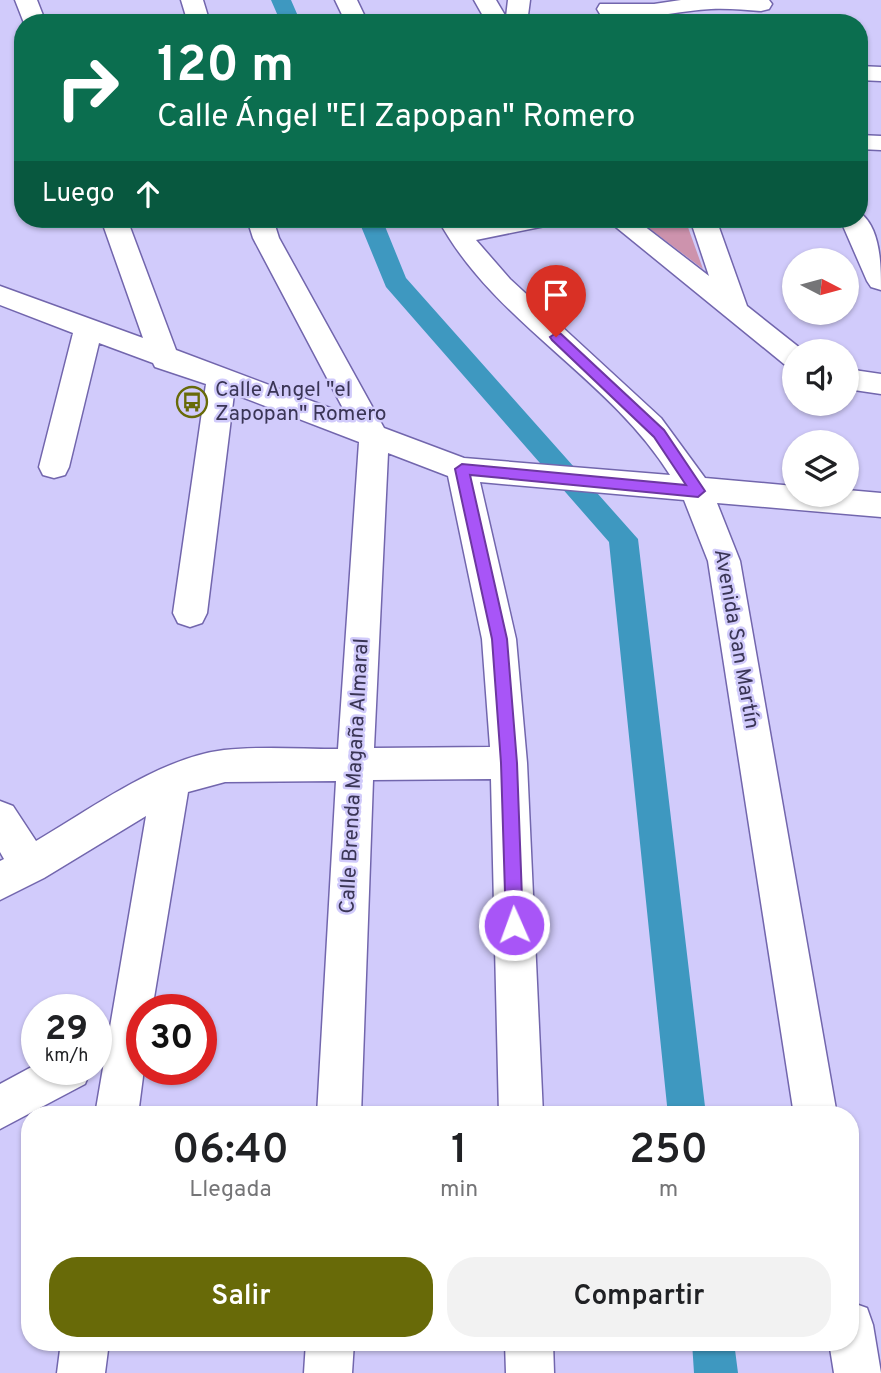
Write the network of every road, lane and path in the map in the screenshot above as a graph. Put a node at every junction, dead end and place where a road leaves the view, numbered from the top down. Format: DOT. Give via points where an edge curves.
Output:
graph roads {
  1 [pos="26,0"];
  2 [pos="608,9"];
  3 [pos="762,9"];
  4 [pos="41,14"];
  5 [pos="117,228"];
  6 [pos="263,228"];
  7 [pos="456,228"];
  8 [pos="630,228"];
  9 [pos="706,228"];
  10 [pos="857,228"];
  11 [pos="881,281"];
  12 [pos="0,295"];
  13 [pos="735,311"];
  14 [pos="88,330"];
  15 [pos="782,348"];
  16 [pos="165,360"];
  17 [pos="221,380"];
  18 [pos="859,381"];
  19 [pos="881,384"];
  20 [pos="373,437"];
  21 [pos="54,467"];
  22 [pos="462,469"];
  23 [pos="698,491"];
  24 [pos="881,505"];
  25 [pos="190,613"];
  26 [pos="509,763"];
  27 [pos="355,764"];
  28 [pos="172,782"];
  29 [pos="0,818"];
  30 [pos="15,874"];
  31 [pos="112,1042"];
  32 [pos="112,1060"];
  33 [pos="41,1085"];
  34 [pos="115,1106"];
  35 [pos="339,1106"];
  36 [pos="521,1106"];
  37 [pos="815,1106"];
  38 [pos="0,1108"];
  39 [pos="84,1351"];
  40 [pos="329,1351"];
  41 [pos="529,1351"];
  42 [pos="854,1351"];
  43 [pos="81,1373"];
  44 [pos="328,1373"];
  45 [pos="530,1373"];
  46 [pos="858,1373"];
  1 -- 4 [label="street"];
  2 -- 3 [label="street" via="654,11 711,2"];
  5 -- 16 [label="street"];
  6 -- 20 [label="street"];
  7 -- 23 [label="street, Avenida San Martín" via="482,269 659,433"];
  8 -- 13 [label="street"];
  9 -- 13 [label="street"];
  10 -- 11 [label="street"];
  12 -- 14 [label="street"];
  13 -- 15 [label="street"];
  14 -- 16 [label="street"];
  14 -- 21 [label="street"];
  16 -- 17 [label="street"];
  17 -- 20 [label="street"];
  17 -- 25 [label="street"];
  18 -- 19 [label="street"];
  20 -- 22 [label="street"];
  20 -- 27 [label="street, Calle Brenda Magaña Almaral"];
  22 -- 23 [label="street"];
  22 -- 26 [label="street" via="499,639"];
  23 -- 24 [label="street"];
  23 -- 37 [label="street, Avenida San Martín" via="724,561"];
  26 -- 27 [label="street"];
  26 -- 36 [label="street"];
  27 -- 28 [label="street" via="225,766"];
  27 -- 35 [label="street, Calle Brenda Magaña Almaral"];
  28 -- 30 [label="street"];
  28 -- 31 [label="street"];
  29 -- 30 [label="street"];
  32 -- 34 [label="street"];
  33 -- 38 [label="street"];
  39 -- 43 [label="street"];
  40 -- 44 [label="street"];
  41 -- 45 [label="street"];
  42 -- 46 [label="street"];
}
